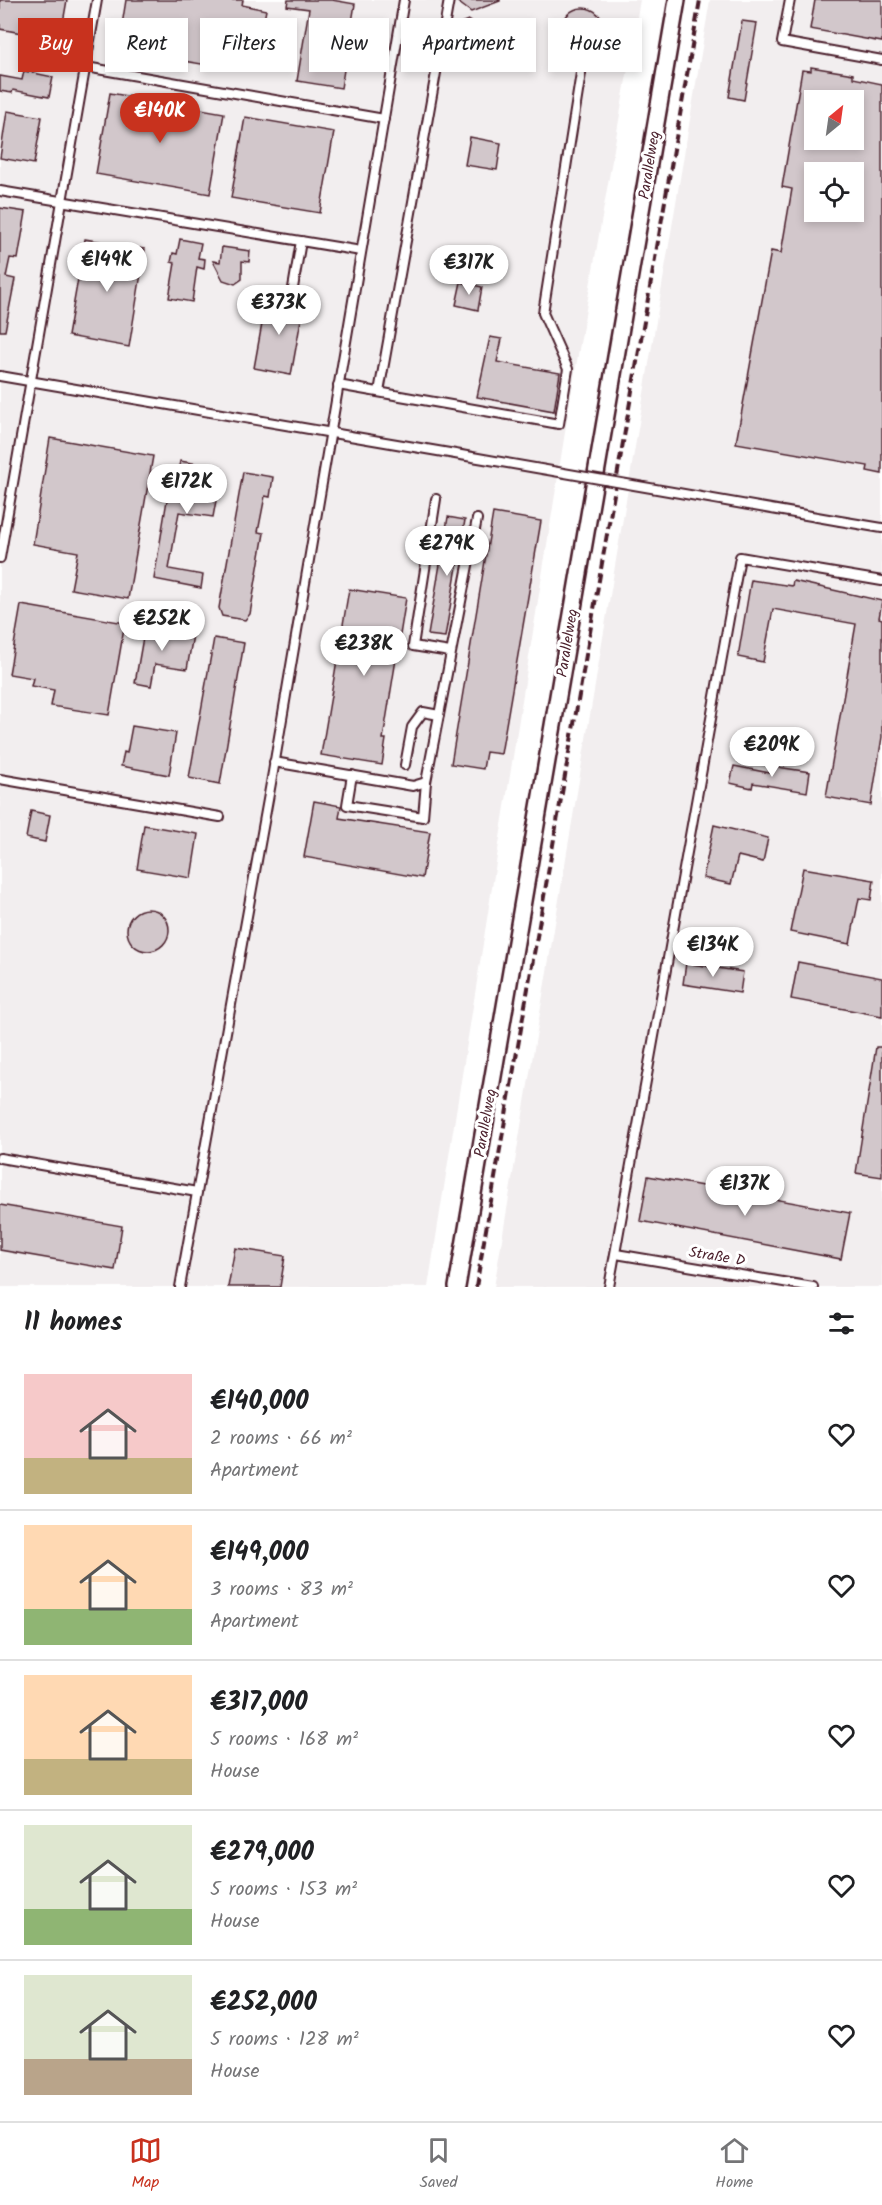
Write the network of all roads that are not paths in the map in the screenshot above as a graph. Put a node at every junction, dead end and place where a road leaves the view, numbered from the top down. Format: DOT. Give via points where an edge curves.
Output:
graph roads {
  1 [pos="97,0"];
  2 [pos="404,0"];
  3 [pos="448,0"];
  4 [pos="677,0"];
  5 [pos="790,0"];
  6 [pos="93,24"];
  7 [pos="882,60"];
  8 [pos="93,68"];
  9 [pos="85,72"];
  10 [pos="581,72"];
  11 [pos="384,119"];
  12 [pos="0,191"];
  13 [pos="62,202"];
  14 [pos="301,241"];
  15 [pos="361,251"];
  16 [pos="293,288"];
  17 [pos="0,376"];
  18 [pos="30,381"];
  19 [pos="338,385"];
  20 [pos="379,392"];
  21 [pos="330,431"];
  22 [pos="436,499"];
  23 [pos="477,519"];
  24 [pos="882,528"];
  25 [pos="0,558"];
  26 [pos="882,581"];
  27 [pos="450,652"];
  28 [pos="439,715"];
  29 [pos="274,762"];
  30 [pos="405,765"];
  31 [pos="352,775"];
  32 [pos="0,779"];
  33 [pos="426,782"];
  34 [pos="220,817"];
  35 [pos="0,1158"];
  36 [pos="197,1192"];
  37 [pos="616,1254"];
  38 [pos="180,1287"];
  39 [pos="457,1287"];
  40 [pos="609,1287"];
  41 [pos="813,1287"];
  1 -- 6 [label="lane"];
  2 -- 11 [label="lane"];
  3 -- 20 [label="lane"];
  4 -- 39 [label="street, Parallelweg"];
  5 -- 7 [label="lane" via="783,42"];
  8 -- 11 [label="lane"];
  9 -- 13 [label="lane"];
  10 -- 20 [label="lane" via="543,313 568,369 559,424"];
  11 -- 15 [label="lane"];
  12 -- 13 [label="lane"];
  13 -- 14 [label="lane"];
  13 -- 18 [label="lane"];
  14 -- 15 [label="lane"];
  14 -- 16 [label="lane"];
  15 -- 19 [label="lane"];
  17 -- 18 [label="lane"];
  18 -- 21 [label="lane"];
  18 -- 25 [label="lane"];
  19 -- 20 [label="lane"];
  19 -- 21 [label="lane"];
  21 -- 24 [label="lane, bridge"];
  21 -- 29 [label="lane"];
  22 -- 27 [label="lane" via="413,646"];
  23 -- 27 [label="lane"];
  26 -- 37 [label="lane" via="741,557"];
  27 -- 28 [label="lane"];
  28 -- 30 [label="lane" via="423,712 412,727"];
  28 -- 33 [label="lane"];
  29 -- 31 [label="lane"];
  29 -- 36 [label="lane"];
  31 -- 33 [label="lane" via="413,786"];
  31 -- 33 [label="lane" via="347,805 423,817"];
  32 -- 34 [label="lane"];
  35 -- 36 [label="lane"];
  36 -- 38 [label="lane"];
  37 -- 40 [label="lane"];
  37 -- 41 [label="lane, Straße D"];
}
